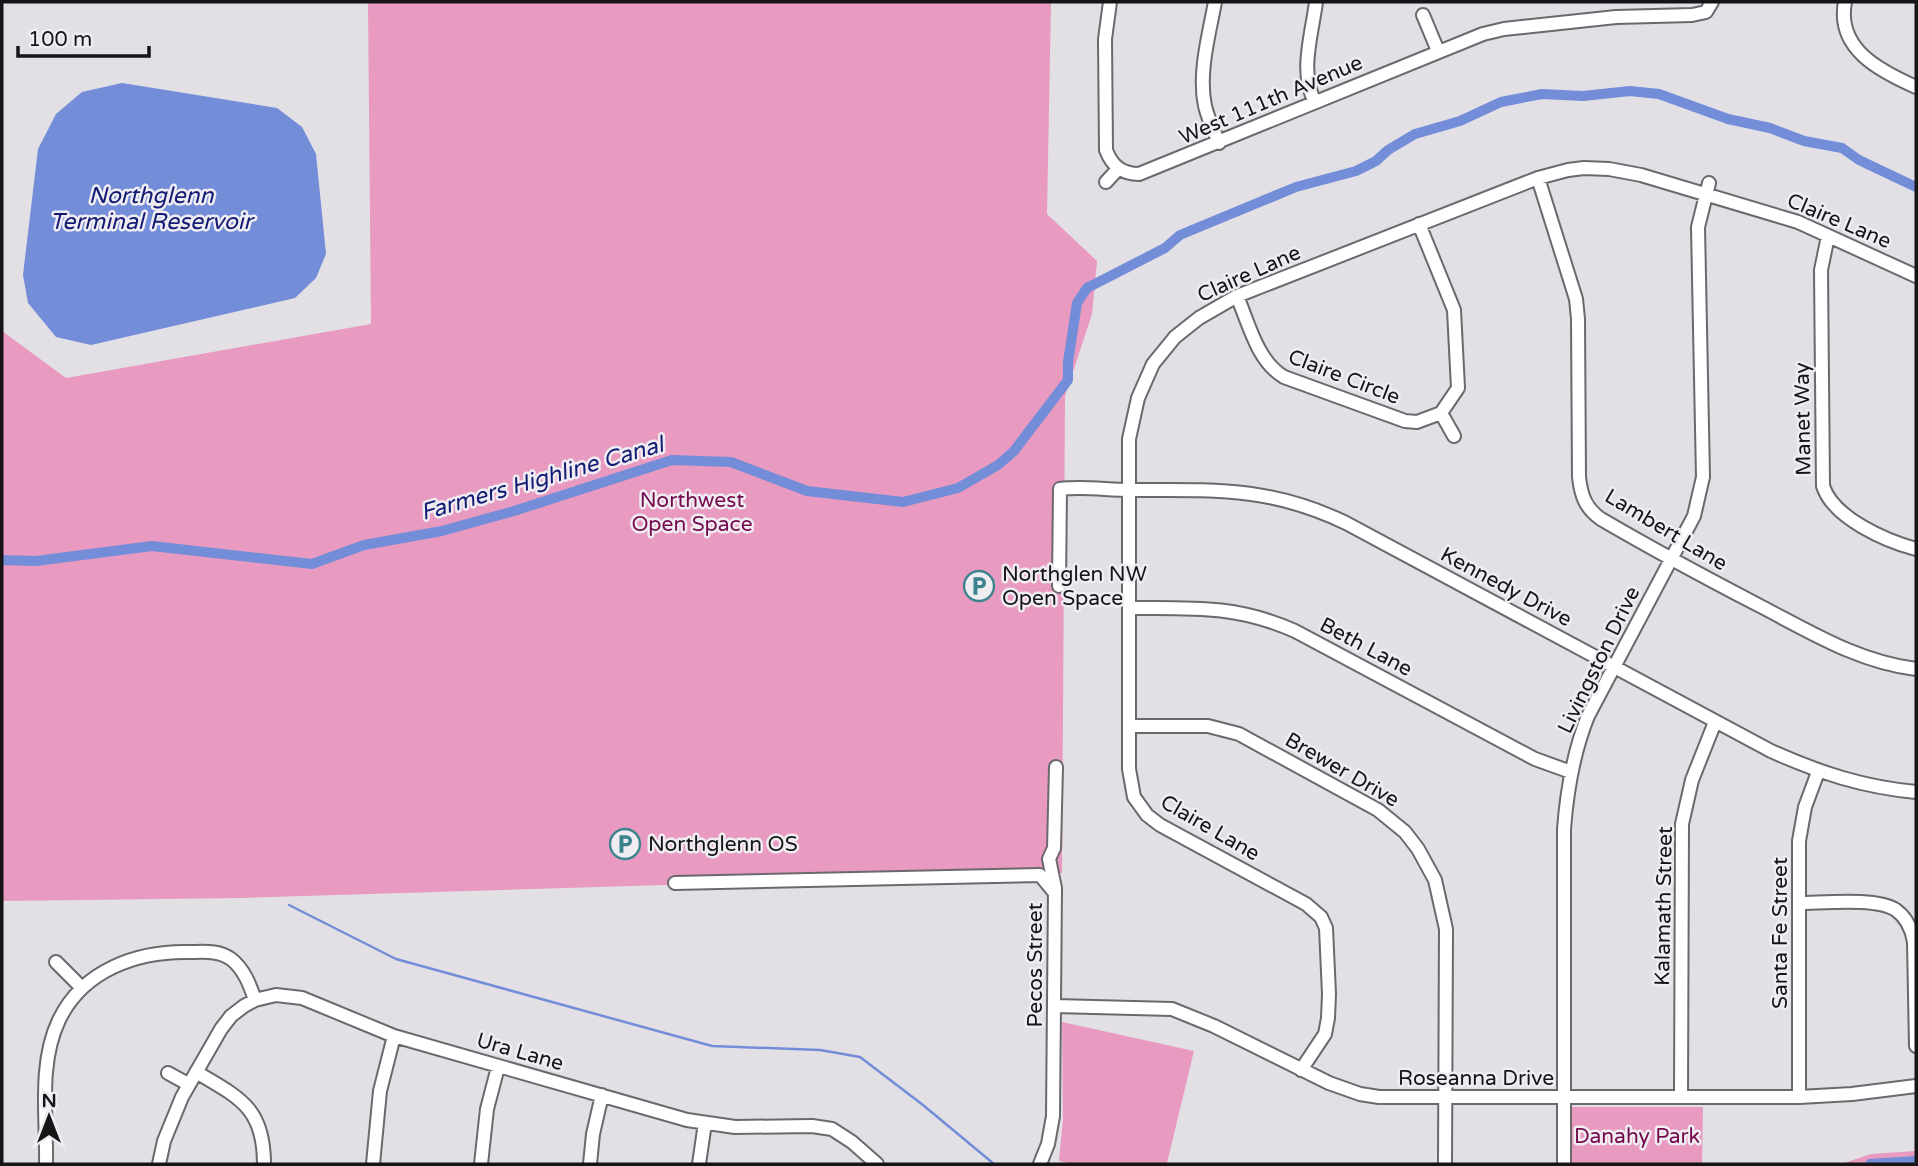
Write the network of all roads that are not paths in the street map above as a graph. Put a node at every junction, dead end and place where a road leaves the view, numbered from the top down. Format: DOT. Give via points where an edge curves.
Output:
graph roads {
  1 [pos="1110,2"];
  2 [pos="1214,2"];
  3 [pos="1316,2"];
  4 [pos="1845,2"];
  5 [pos="1709,7"];
  6 [pos="1423,15"];
  7 [pos="1438,51"];
  8 [pos="1916,87"];
  9 [pos="1315,102"];
  10 [pos="1219,143"];
  11 [pos="1118,169"];
  12 [pos="1538,178"];
  13 [pos="1106,182"];
  14 [pos="1708,189"];
  15 [pos="1419,224"];
  16 [pos="1828,236"];
  17 [pos="1916,276"];
  18 [pos="1237,296"];
  19 [pos="1441,413"];
  20 [pos="1454,436"];
  21 [pos="1129,490"];
  22 [pos="1916,550"];
  23 [pos="1670,559"];
  24 [pos="1059,586"];
  25 [pos="1129,608"];
  26 [pos="1613,665"];
  27 [pos="1916,669"];
  28 [pos="1715,722"];
  29 [pos="1129,726"];
  30 [pos="1056,767"];
  31 [pos="1571,772"];
  32 [pos="1818,772"];
  33 [pos="1916,792"];
  34 [pos="675,883"];
  35 [pos="1055,891"];
  36 [pos="1799,903"];
  37 [pos="55,962"];
  38 [pos="82,988"];
  39 [pos="256,1000"];
  40 [pos="1055,1006"];
  41 [pos="394,1036"];
  42 [pos="1916,1046"];
  43 [pos="498,1067"];
  44 [pos="1301,1070"];
  45 [pos="196,1072"];
  46 [pos="167,1073"];
  47 [pos="188,1084"];
  48 [pos="1916,1086"];
  49 [pos="602,1095"];
  50 [pos="1563,1097"];
  51 [pos="1681,1097"];
  52 [pos="1799,1097"];
  53 [pos="1447,1098"];
  54 [pos="705,1123"];
  55 [pos="46,1164"];
  56 [pos="159,1164"];
  57 [pos="264,1164"];
  58 [pos="373,1164"];
  59 [pos="481,1164"];
  60 [pos="590,1164"];
  61 [pos="699,1164"];
  62 [pos="877,1164"];
  63 [pos="1040,1164"];
  64 [pos="1444,1164"];
  65 [pos="1564,1164"];
  1 -- 11 [label="street" via="1105,39 1105,145"];
  2 -- 10 [label="street" via="1204,88"];
  3 -- 9 [label="street" via="1307,82"];
  4 -- 8 [label="street" via="1845,27 1863,56 1877,69"];
  5 -- 7 [label="street, West 111th Avenue" via="1692,15 1616,17 1504,29"];
  6 -- 7 [label="street"];
  7 -- 9 [label="street, West 111th Avenue"];
  9 -- 10 [label="street, West 111th Avenue"];
  10 -- 11 [label="street, West 111th Avenue" via="1139,174"];
  11 -- 13 [label="street"];
  12 -- 14 [label="street, Claire Lane" via="1569,170 1609,169"];
  12 -- 15 [label="street, Claire Lane"];
  12 -- 23 [label="street, Lambert Lane" via="1576,299 1582,497 1595,516"];
  14 -- 16 [label="street, Claire Lane"];
  14 -- 23 [label="street, Livingston Drive" via="1698,227 1703,477 1694,516"];
  15 -- 18 [label="street, Claire Lane"];
  15 -- 19 [label="street" via="1456,324 1458,388"];
  16 -- 17 [label="street, Claire Lane"];
  16 -- 22 [label="street, Manet Way" via="1821,270 1823,486 1839,511"];
  18 -- 19 [label="street, Claire Circle" via="1271,370 1405,421 1417,422"];
  18 -- 21 [label="street, Claire Lane" via="1182,330 1153,364 1131,425"];
  19 -- 20 [label="street"];
  21 -- 24 [label="street, Kennedy Drive" via="1060,489"];
  21 -- 25 [label="street, Claire Lane"];
  21 -- 26 [label="street, Kennedy Drive" via="1248,492 1301,504 1346,523"];
  23 -- 26 [label="street, Livingston Drive"];
  23 -- 27 [label="street, Lambert Lane" via="1848,651"];
  25 -- 29 [label="street, Claire Lane"];
  25 -- 31 [label="street, Beth Lane" via="1212,609 1262,618 1295,631 1535,759"];
  26 -- 28 [label="street, Kennedy Drive"];
  26 -- 31 [label="street, Livingston Drive" via="1588,716"];
  28 -- 32 [label="street, Kennedy Drive"];
  28 -- 51 [label="street, Kalamath Street" via="1692,779 1682,824"];
  29 -- 44 [label="street, Claire Lane" via="1131,786 1147,815 1306,904 1321,917 1328,934 1328,1018 1321,1042"];
  29 -- 53 [label="street, Brewer Drive" via="1228,730 1362,800 1405,832 1431,871 1445,919"];
  30 -- 35 [label="street, Pecos Street" via="1054,848 1049,859"];
  31 -- 50 [label="street, Livingston Drive" via="1563,829"];
  32 -- 33 [label="street, Kennedy Drive" via="1869,786"];
  32 -- 36 [label="street, Santa Fe Street" via="1801,824"];
  34 -- 35 [label="street" via="1040,875"];
  35 -- 40 [label="street, Pecos Street"];
  36 -- 42 [label="street" via="1873,904 1895,909 1904,918 1914,942"];
  36 -- 52 [label="street, Santa Fe Street"];
  37 -- 38 [label="street"];
  38 -- 39 [label="street" via="111,968 141,956 210,952 236,964"];
  38 -- 55 [label="street" via="58,1022 48,1053"];
  39 -- 41 [label="street, Ura Lane" via="276,995 302,998"];
  39 -- 45 [label="street" via="231,1016"];
  40 -- 44 [label="street, Roseanna Drive" via="1172,1009"];
  40 -- 63 [label="street, Pecos Street" via="1053,1116"];
  41 -- 43 [label="street, Ura Lane"];
  41 -- 58 [label="street" via="380,1091"];
  43 -- 49 [label="street, Ura Lane"];
  43 -- 59 [label="street" via="487,1109"];
  44 -- 53 [label="street, Roseanna Drive" via="1360,1094"];
  45 -- 47 [label="street"];
  45 -- 57 [label="street" via="234,1095 251,1112 261,1131"];
  46 -- 47 [label="street"];
  47 -- 56 [label="street"];
  48 -- 52 [label="street, Roseanna Drive"];
  49 -- 54 [label="street, Ura Lane"];
  49 -- 60 [label="street"];
  50 -- 51 [label="street, Roseanna Drive"];
  50 -- 53 [label="street, Roseanna Drive"];
  50 -- 65 [label="street, Livingston Drive"];
  51 -- 52 [label="street, Roseanna Drive"];
  53 -- 64 [label="street, Brewer Drive"];
  54 -- 61 [label="street"];
  54 -- 62 [label="street, Ura Lane" via="832,1129"];
}
